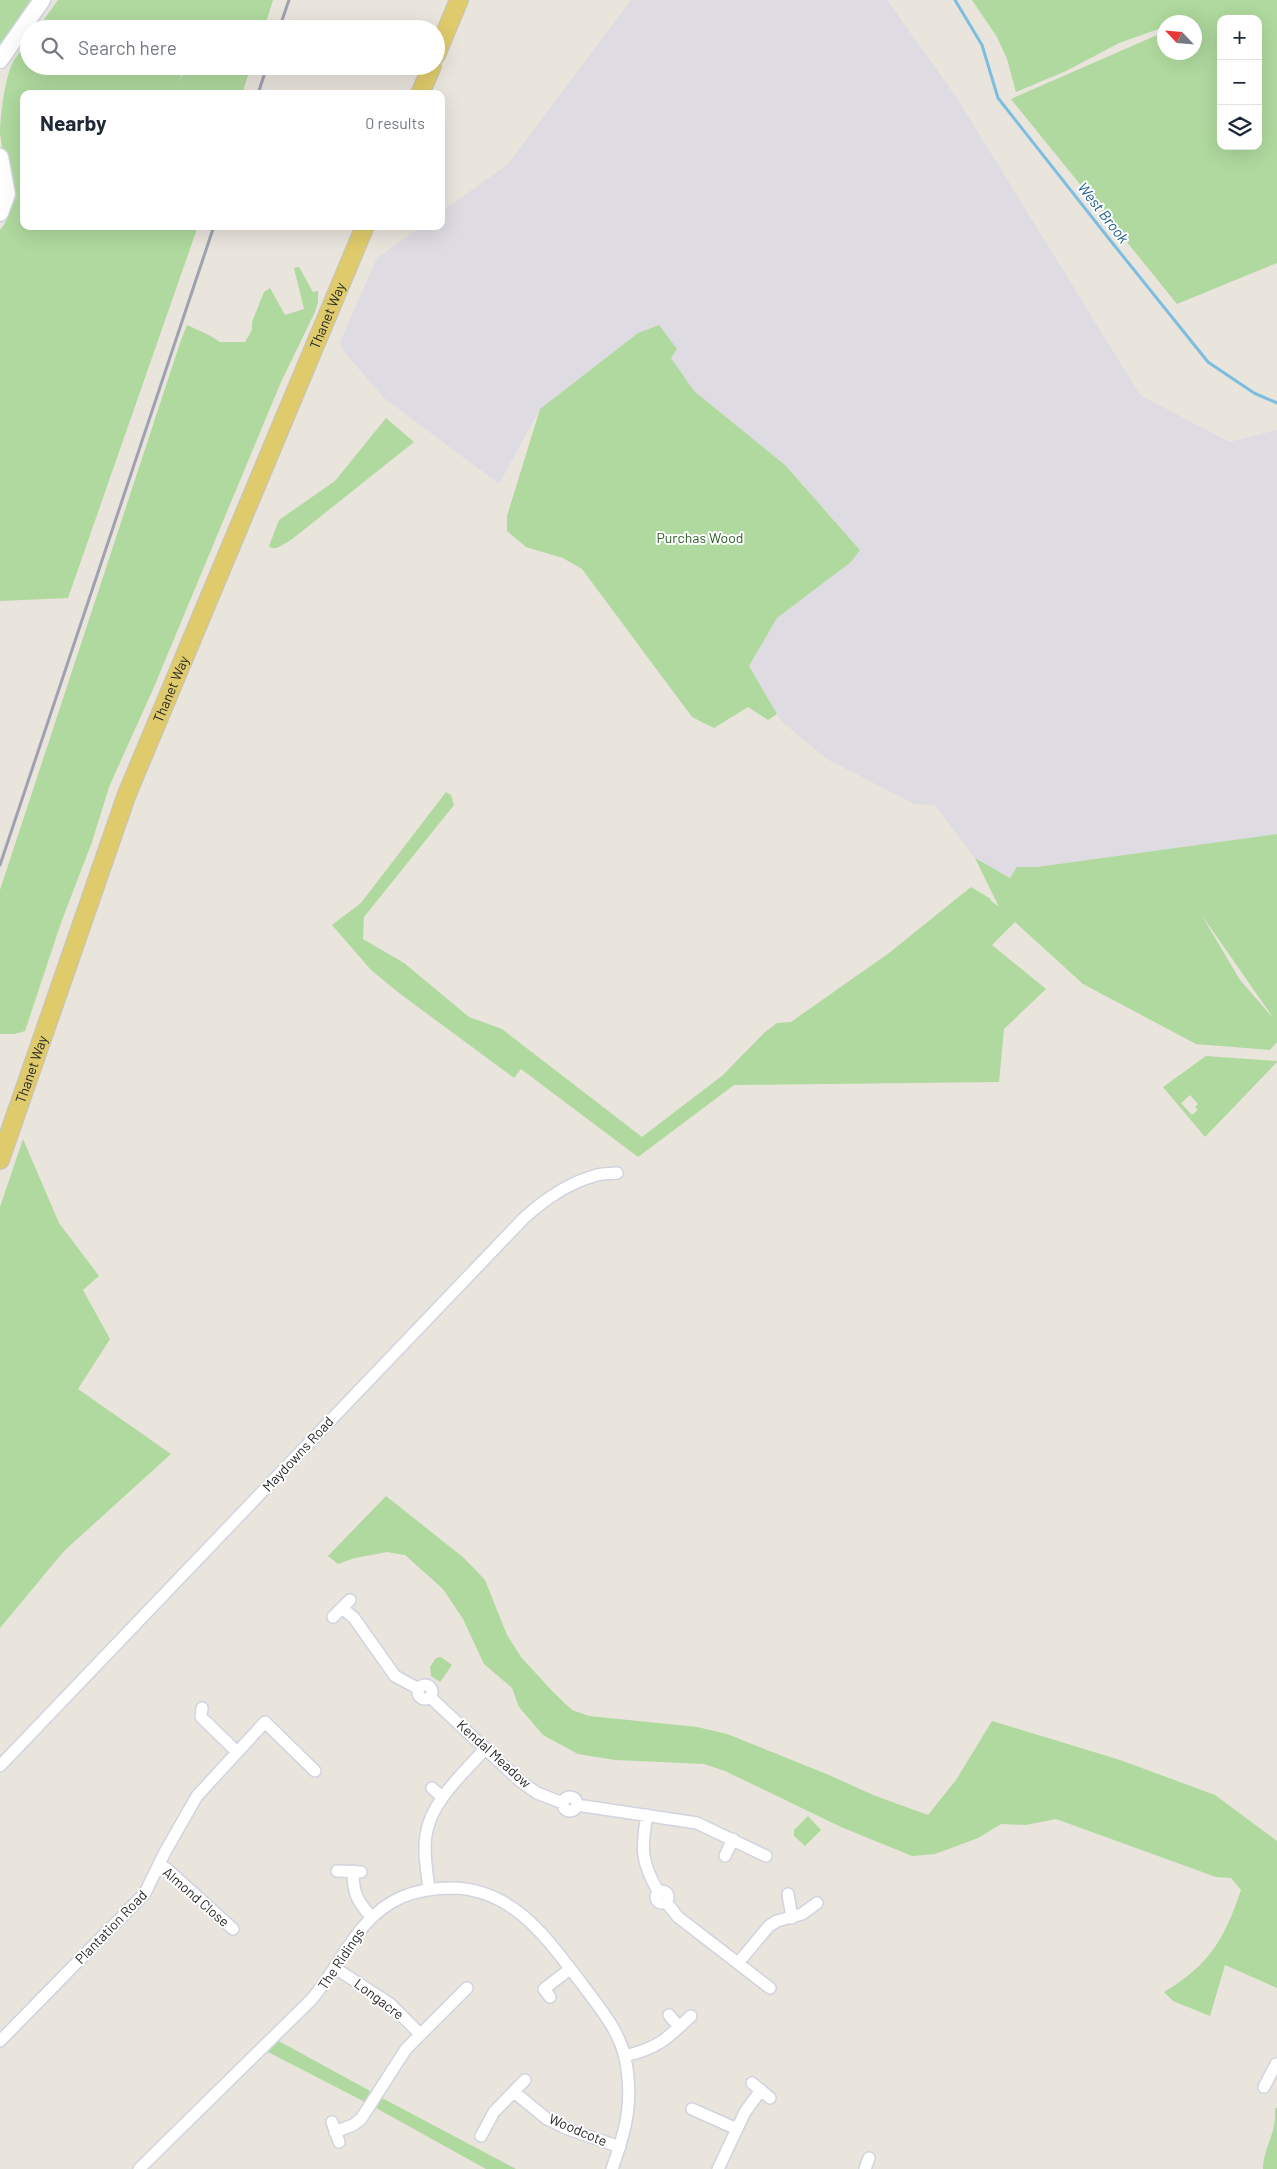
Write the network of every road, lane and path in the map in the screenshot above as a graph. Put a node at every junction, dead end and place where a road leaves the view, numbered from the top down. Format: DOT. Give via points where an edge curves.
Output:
graph roads {
  1 [pos="42,0"];
  2 [pos="459,0"];
  3 [pos="28,20"];
  4 [pos="20,31"];
  5 [pos="445,33"];
  6 [pos="0,60"];
  7 [pos="428,75"];
  8 [pos="422,90"];
  9 [pos="0,157"];
  10 [pos="0,214"];
  11 [pos="363,230"];
  12 [pos="0,1160"];
  13 [pos="617,1173"];
  14 [pos="332,1617"];
  15 [pos="202,1708"];
  16 [pos="485,1749"];
  17 [pos="236,1751"];
  18 [pos="0,1766"];
  19 [pos="315,1771"];
  20 [pos="432,1788"];
  21 [pos="442,1798"];
  22 [pos="647,1815"];
  23 [pos="734,1839"];
  24 [pos="725,1856"];
  25 [pos="766,1856"];
  26 [pos="159,1866"];
  27 [pos="337,1871"];
  28 [pos="430,1890"];
  29 [pos="788,1894"];
  30 [pos="817,1904"];
  31 [pos="371,1917"];
  32 [pos="792,1918"];
  33 [pos="232,1930"];
  34 [pos="738,1962"];
  35 [pos="335,1968"];
  36 [pos="570,1968"];
  37 [pos="467,1988"];
  38 [pos="770,1988"];
  39 [pos="550,1997"];
  40 [pos="669,2015"];
  41 [pos="691,2016"];
  42 [pos="679,2027"];
  43 [pos="419,2034"];
  44 [pos="0,2041"];
  45 [pos="625,2056"];
  46 [pos="1276,2069"];
  47 [pos="525,2080"];
  48 [pos="1264,2087"];
  49 [pos="514,2092"];
  50 [pos="770,2098"];
  51 [pos="710,2104"];
  52 [pos="692,2109"];
  53 [pos="705,2115"];
  54 [pos="737,2129"];
  55 [pos="335,2132"];
  56 [pos="481,2136"];
  57 [pos="620,2147"];
  58 [pos="139,2169"];
  59 [pos="612,2169"];
  60 [pos="718,2169"];
  1 -- 3 [label="main road"];
  2 -- 5 [label="main road"];
  4 -- 6 [label="main road"];
  7 -- 8 [label="main road"];
  9 -- 10 [label="main road" via="7,194"];
  11 -- 12 [label="main road, Thanet Way" via="127,794"];
  13 -- 18 [label="street, Maydowns Road" via="594,1175 543,1201 524,1218"];
  14 -- 16 [label="street, Kendal Meadow" via="346,1604 395,1676 419,1689 421,1698 430,1697"];
  15 -- 17 [label="street" via="201,1717"];
  16 -- 21 [label="street"];
  16 -- 22 [label="street, Kendal Meadow" via="526,1785 563,1803 569,1811 577,1804"];
  17 -- 19 [label="street, Plantation Road" via="265,1722"];
  17 -- 26 [label="street, Plantation Road" via="197,1796"];
  20 -- 21 [label="street"];
  21 -- 28 [label="street" via="426,1834 425,1859"];
  22 -- 23 [label="street, Kendal Meadow" via="697,1823"];
  22 -- 34 [label="street" via="642,1851 647,1871 658,1891 667,1893 666,1902 678,1916"];
  23 -- 24 [label="street"];
  23 -- 25 [label="street, Kendal Meadow"];
  26 -- 33 [label="street, Almond Close" via="167,1869"];
  26 -- 44 [label="street, Plantation Road" via="145,1893"];
  27 -- 31 [label="street" via="357,1872 353,1889 357,1900"];
  28 -- 31 [label="street, The Ridings" via="403,1897"];
  28 -- 36 [label="street, The Ridings" via="478,1891 511,1906 540,1930"];
  29 -- 32 [label="street"];
  30 -- 32 [label="street"];
  31 -- 35 [label="street, The Ridings"];
  32 -- 34 [label="street" via="769,1926"];
  34 -- 38 [label="street"];
  35 -- 43 [label="street, Longacre" via="389,2003"];
  35 -- 58 [label="street, The Ridings" via="311,2000"];
  36 -- 39 [label="street" via="544,1989"];
  36 -- 45 [label="street, The Ridings" via="612,2025"];
  37 -- 43 [label="street"];
  40 -- 42 [label="street"];
  41 -- 42 [label="street"];
  42 -- 45 [label="street" via="656,2046"];
  43 -- 55 [label="street" via="378,2079 360,2119"];
  45 -- 57 [label="street, The Ridings" via="630,2096"];
  46 -- 48 [label="street"];
  47 -- 49 [label="street"];
  49 -- 56 [label="street" via="481,2122"];
  49 -- 57 [label="street, Woodcote" via="547,2119"];
  50 -- 54 [label="street" via="756,2087"];
  51 -- 53 [label="street"];
  52 -- 53 [label="street"];
  53 -- 54 [label="street"];
  54 -- 60 [label="street"];
  57 -- 59 [label="street, The Ridings"];
}
